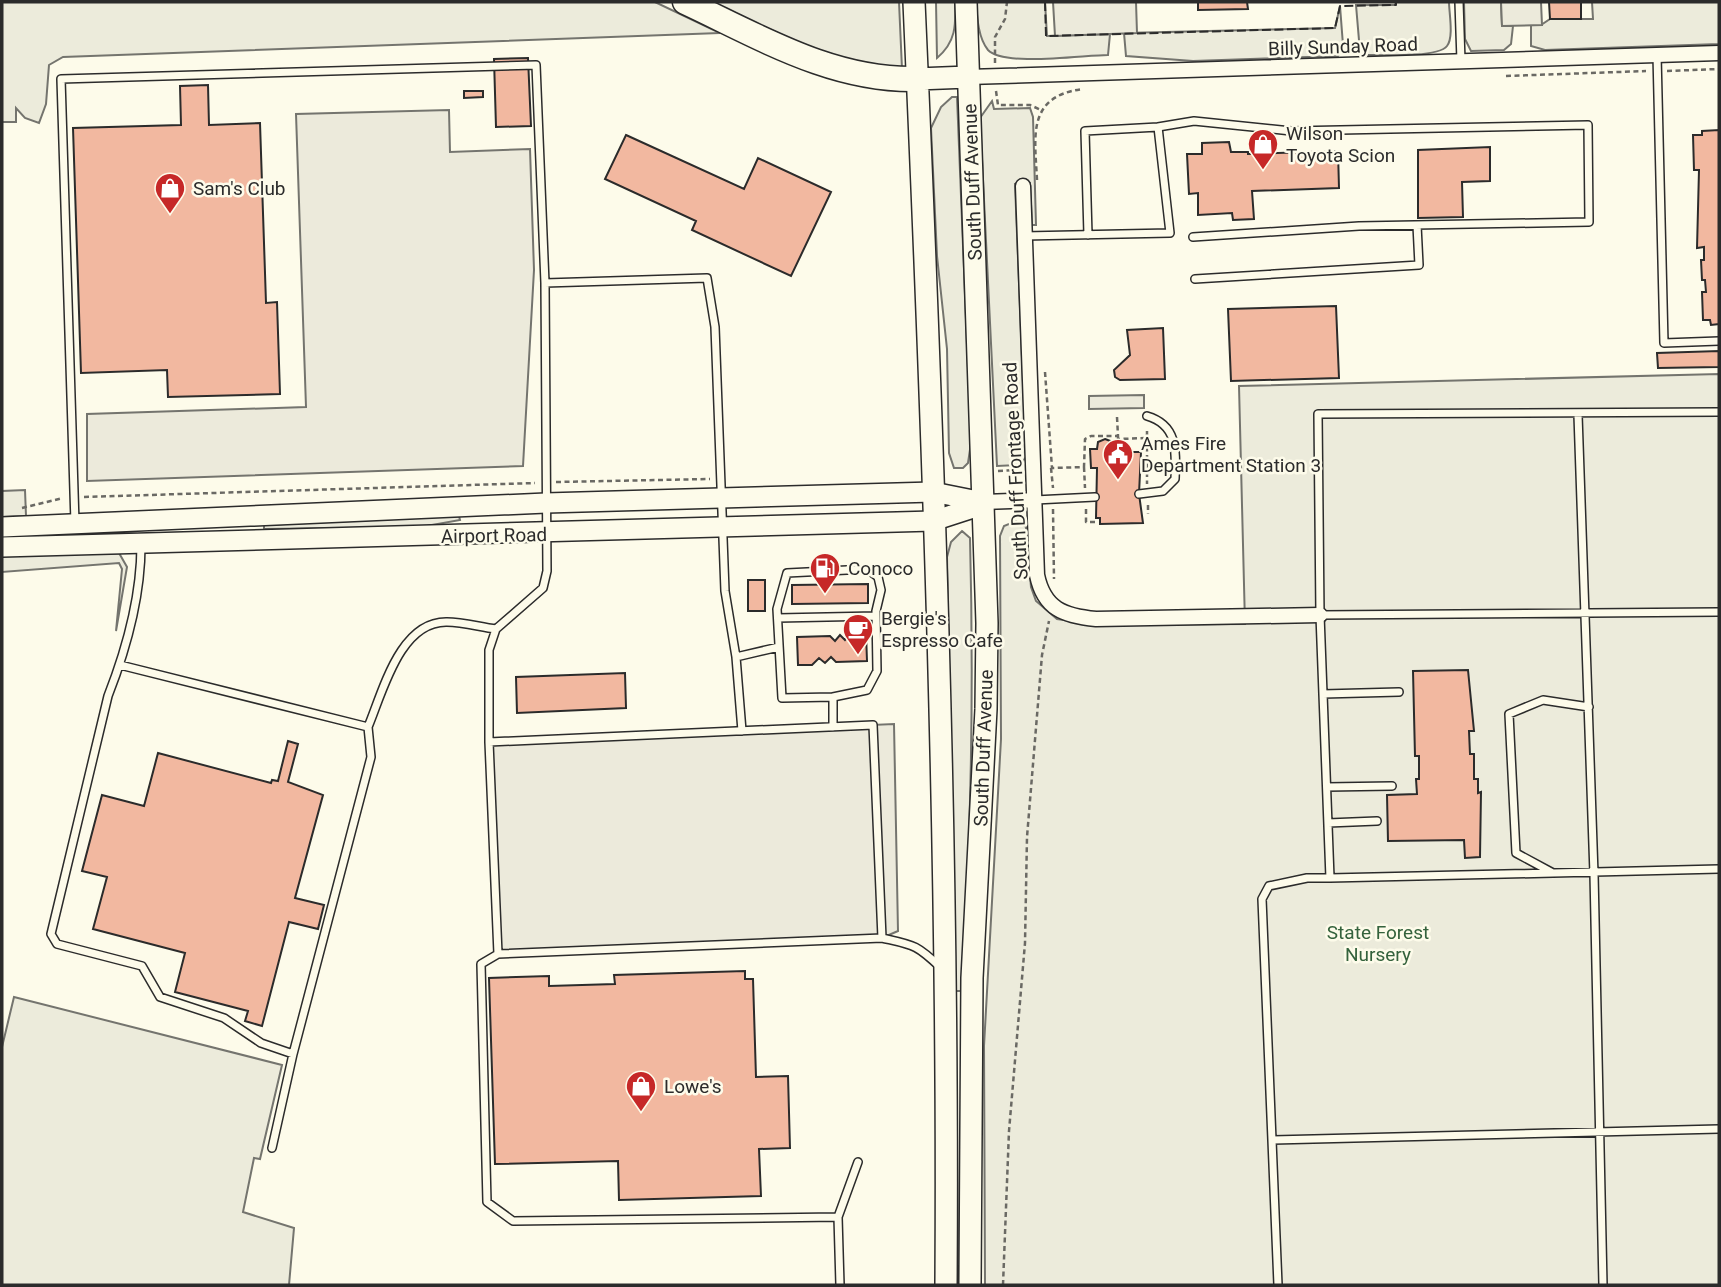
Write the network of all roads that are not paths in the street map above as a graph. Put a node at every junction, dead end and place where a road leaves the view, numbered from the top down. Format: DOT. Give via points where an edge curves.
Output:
graph roads {
  1 [pos="685,2"];
  2 [pos="914,2"];
  3 [pos="966,2"];
  4 [pos="1459,2"];
  5 [pos="1719,53"];
  6 [pos="1657,55"];
  7 [pos="1461,61"];
  8 [pos="968,76"];
  9 [pos="917,79"];
  10 [pos="1158,127"];
  11 [pos="1030,184"];
  12 [pos="1417,225"];
  13 [pos="1088,235"];
  14 [pos="1024,236"];
  15 [pos="1193,237"];
  16 [pos="1195,279"];
  17 [pos="545,283"];
  18 [pos="1719,341"];
  19 [pos="1719,412"];
  20 [pos="1578,415"];
  21 [pos="1147,416"];
  22 [pos="933,492"];
  23 [pos="1143,494"];
  24 [pos="1095,497"];
  25 [pos="722,498"];
  26 [pos="1035,500"];
  27 [pos="983,502"];
  28 [pos="546,503"];
  29 [pos="933,521"];
  30 [pos="75,524"];
  31 [pos="2,527"];
  32 [pos="722,528"];
  33 [pos="546,533"];
  34 [pos="141,541"];
  35 [pos="2,547"];
  36 [pos="1719,612"];
  37 [pos="1320,615"];
  38 [pos="1586,615"];
  39 [pos="876,616"];
  40 [pos="778,618"];
  41 [pos="496,629"];
  42 [pos="779,647"];
  43 [pos="736,657"];
  44 [pos="120,666"];
  45 [pos="1398,692"];
  46 [pos="1323,694"];
  47 [pos="833,697"];
  48 [pos="1589,707"];
  49 [pos="368,727"];
  50 [pos="833,727"];
  51 [pos="742,731"];
  52 [pos="489,741"];
  53 [pos="1392,786"];
  54 [pos="1327,787"];
  55 [pos="1377,821"];
  56 [pos="1328,823"];
  57 [pos="1719,869"];
  58 [pos="1553,873"];
  59 [pos="1594,874"];
  60 [pos="1330,878"];
  61 [pos="882,938"];
  62 [pos="498,954"];
  63 [pos="945,972"];
  64 [pos="293,1054"];
  65 [pos="1719,1129"];
  66 [pos="1600,1132"];
  67 [pos="1273,1140"];
  68 [pos="272,1148"];
  69 [pos="858,1162"];
  70 [pos="838,1217"];
  71 [pos="840,1285"];
  72 [pos="946,1285"];
  73 [pos="970,1285"];
  74 [pos="1278,1285"];
  75 [pos="1604,1285"];
  1 -- 9 [label="highway" via="819,64 879,79"];
  2 -- 9 [label="main road, South Duff Avenue"];
  3 -- 8 [label="main road, South Duff Avenue"];
  4 -- 7 [label="lane"];
  5 -- 6 [label="street, Billy Sunday Road"];
  6 -- 7 [label="street, Billy Sunday Road"];
  6 -- 18 [label="lane" via="1664,343"];
  7 -- 8 [label="street, Billy Sunday Road"];
  8 -- 9 [label="main road"];
  8 -- 27 [label="main road, South Duff Avenue"];
  9 -- 22 [label="main road, South Duff Avenue"];
  10 -- 12 [label="lane" via="1194,121 1291,131 1588,125 1589,222"];
  10 -- 13 [label="lane" via="1086,131"];
  10 -- 13 [label="lane" via="1170,233"];
  11 -- 14 [label="street, South Duff Frontage Road"];
  12 -- 15 [label="lane"];
  12 -- 16 [label="lane" via="1419,265"];
  13 -- 14 [label="lane"];
  14 -- 26 [label="street, South Duff Frontage Road"];
  17 -- 25 [label="lane" via="707,278 715,327"];
  17 -- 28 [label="lane"];
  17 -- 30 [label="lane" via="537,66 61,79"];
  19 -- 20 [label="lane"];
  20 -- 37 [label="lane" via="1318,414"];
  20 -- 38 [label="lane"];
  21 -- 23 [label="lane" via="1170,430 1176,454 1172,484 1163,491"];
  22 -- 25 [label="main road, Airport Road"];
  22 -- 27 [label="main road, Airport Road"];
  22 -- 29 [label="main road, South Duff Avenue"];
  24 -- 26 [label="lane"];
  25 -- 28 [label="main road, Airport Road"];
  25 -- 32 [label="lane"];
  26 -- 27 [label="street, Airport Road"];
  26 -- 37 [label="street, South Duff Frontage Road" via="1040,587 1052,607 1068,615 1096,619"];
  27 -- 29 [label="main road, Airport Road"];
  27 -- 73 [label="main road, South Duff Avenue" via="986,709 972,978"];
  28 -- 30 [label="main road, Airport Road"];
  28 -- 33 [label="lane"];
  29 -- 32 [label="main road, Airport Road"];
  29 -- 63 [label="main road, South Duff Avenue"];
  30 -- 31 [label="main road, Airport Road"];
  32 -- 33 [label="main road, Airport Road"];
  32 -- 43 [label="lane" via="727,619"];
  33 -- 34 [label="main road, Airport Road"];
  33 -- 41 [label="lane" via="543,587"];
  34 -- 35 [label="main road, Airport Road"];
  34 -- 44 [label="lane" via="141,566"];
  36 -- 38 [label="lane"];
  37 -- 38 [label="lane"];
  37 -- 46 [label="lane"];
  38 -- 48 [label="lane"];
  39 -- 40 [label="lane"];
  39 -- 40 [label="lane" via="881,590 878,577 867,569 787,573"];
  39 -- 47 [label="lane" via="877,671 867,690"];
  40 -- 42 [label="lane"];
  41 -- 49 [label="lane" via="445,621 417,630 398,657"];
  41 -- 52 [label="lane" via="487,670"];
  42 -- 43 [label="lane"];
  42 -- 47 [label="lane" via="782,698"];
  43 -- 51 [label="lane"];
  44 -- 49 [label="lane"];
  44 -- 64 [label="lane" via="108,696 52,940 142,966 160,997 224,1018 261,1043"];
  45 -- 46 [label="lane"];
  46 -- 54 [label="lane"];
  47 -- 50 [label="lane"];
  48 -- 58 [label="lane" via="1543,700 1509,714 1516,853"];
  48 -- 59 [label="lane"];
  49 -- 64 [label="lane" via="371,757"];
  50 -- 51 [label="lane"];
  50 -- 61 [label="lane" via="873,725"];
  51 -- 52 [label="lane"];
  52 -- 62 [label="lane"];
  53 -- 54 [label="lane"];
  54 -- 56 [label="lane"];
  55 -- 56 [label="lane"];
  56 -- 60 [label="lane"];
  57 -- 59 [label="lane"];
  58 -- 59 [label="lane"];
  58 -- 60 [label="lane"];
  59 -- 66 [label="lane"];
  60 -- 67 [label="lane" via="1269,886 1262,899"];
  61 -- 62 [label="lane"];
  61 -- 63 [label="lane" via="918,947"];
  62 -- 70 [label="lane" via="481,964 487,1202 513,1221"];
  63 -- 72 [label="main road, South Duff Avenue"];
  64 -- 68 [label="lane"];
  65 -- 66 [label="lane"];
  66 -- 67 [label="lane"];
  66 -- 75 [label="lane"];
  67 -- 74 [label="lane"];
  69 -- 70 [label="lane"];
  70 -- 71 [label="lane"];
}
